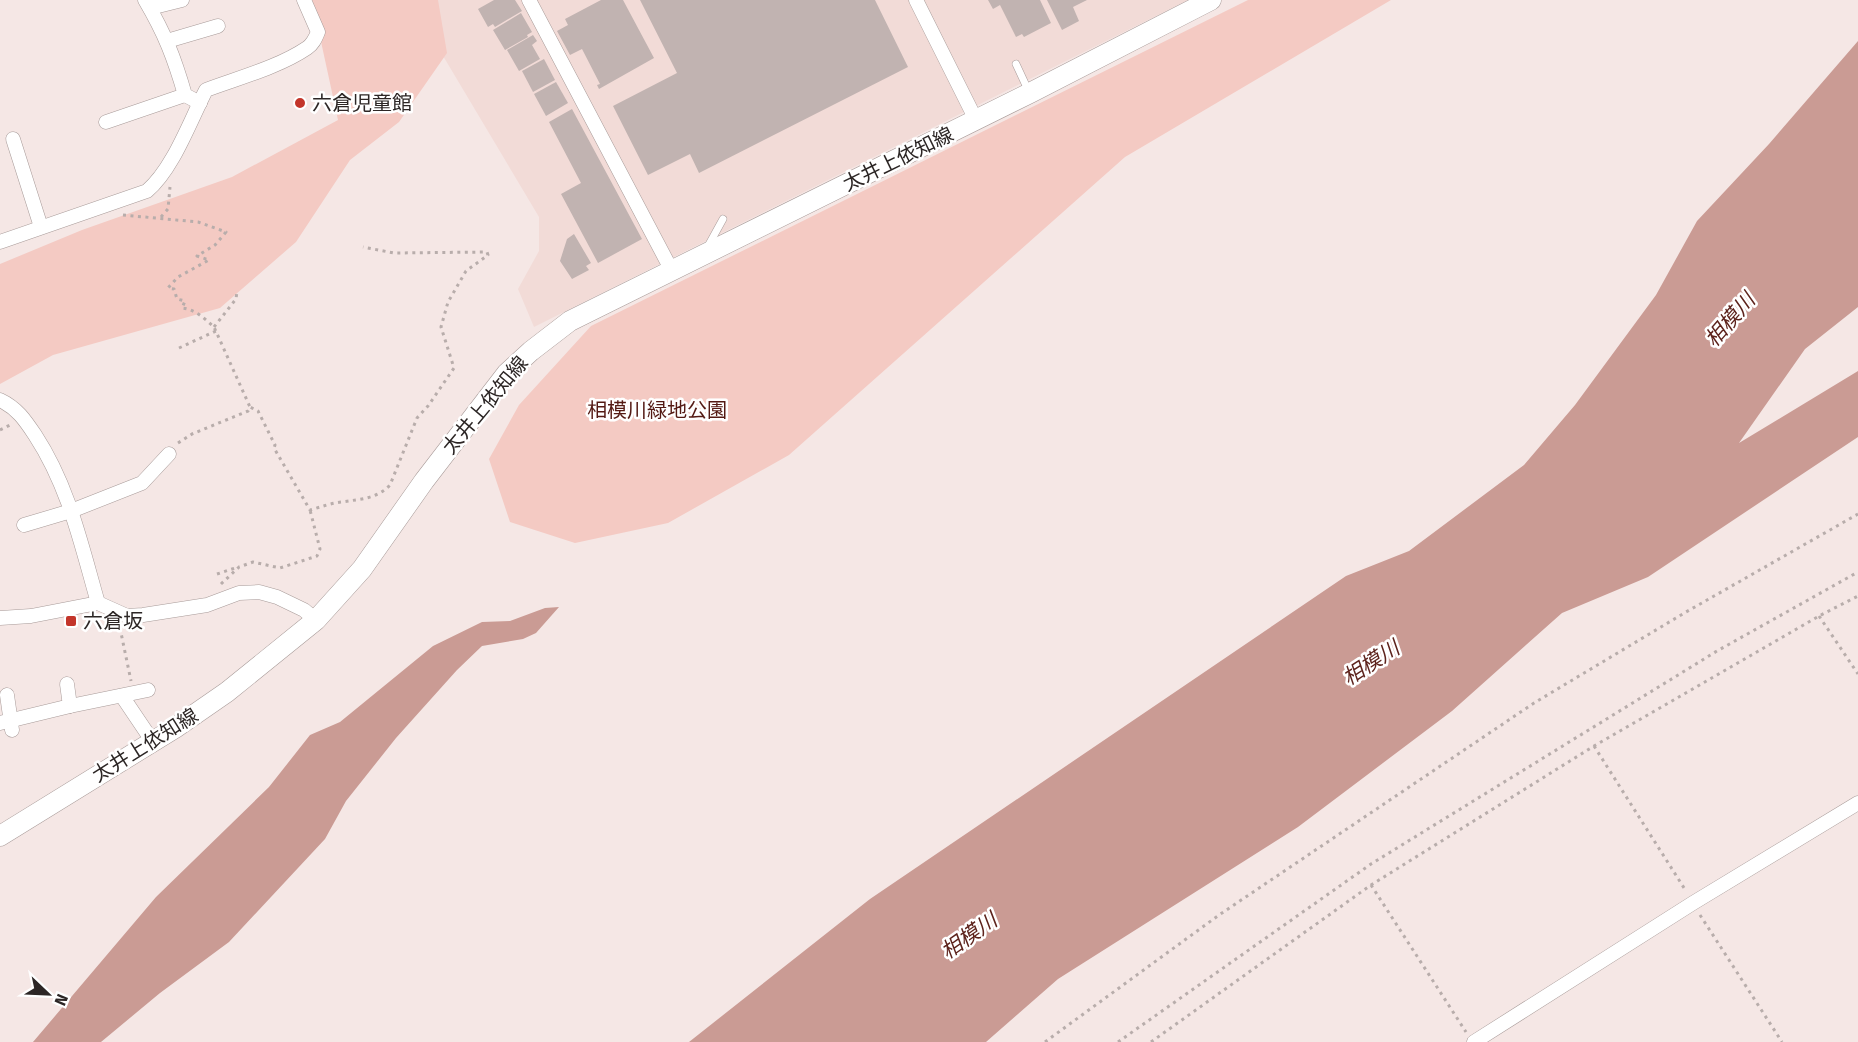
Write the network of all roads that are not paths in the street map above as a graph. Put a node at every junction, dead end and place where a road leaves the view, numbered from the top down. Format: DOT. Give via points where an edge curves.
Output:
graph roads {
  1 [pos="182,0"];
  2 [pos="304,0"];
  3 [pos="529,0"];
  4 [pos="916,0"];
  5 [pos="1211,0"];
  6 [pos="147,4"];
  7 [pos="218,26"];
  8 [pos="167,41"];
  9 [pos="1016,64"];
  10 [pos="1030,93"];
  11 [pos="185,95"];
  12 [pos="200,103"];
  13 [pos="976,120"];
  14 [pos="115,123"];
  15 [pos="20,146"];
  16 [pos="723,219"];
  17 [pos="41,227"];
  18 [pos="0,242"];
  19 [pos="707,254"];
  20 [pos="672,271"];
  21 [pos="0,400"];
  22 [pos="169,454"];
  23 [pos="71,511"];
  24 [pos="24,525"];
  25 [pos="98,603"];
  26 [pos="0,618"];
  27 [pos="316,620"];
  28 [pos="67,684"];
  29 [pos="148,690"];
  30 [pos="128,694"];
  31 [pos="7,695"];
  32 [pos="70,706"];
  33 [pos="8,725"];
  34 [pos="153,742"];
  35 [pos="1858,802"];
  36 [pos="0,836"];
  37 [pos="1470,1037"];
  1 -- 6 [label="street"];
  2 -- 12 [label="street" via="318,32 309,47 206,90"];
  3 -- 20 [label="street"];
  4 -- 13 [label="street"];
  5 -- 10 [label="main road, 太井上依知線"];
  6 -- 8 [label="street"];
  7 -- 8 [label="street"];
  8 -- 11 [label="street"];
  9 -- 10 [label="lane"];
  10 -- 13 [label="main road, 太井上依知線"];
  11 -- 12 [label="street"];
  11 -- 14 [label="street"];
  12 -- 17 [label="street" via="157,182 147,191"];
  13 -- 19 [label="main road, 太井上依知線"];
  15 -- 17 [label="street"];
  16 -- 19 [label="lane" via="706,245"];
  17 -- 18 [label="street"];
  19 -- 20 [label="main road, 太井上依知線"];
  20 -- 27 [label="main road, 太井上依知線" via="570,321 507,373 362,569"];
  21 -- 23 [label="street" via="21,415 48,456"];
  22 -- 23 [label="street" via="142,483"];
  23 -- 24 [label="street"];
  23 -- 25 [label="street"];
  25 -- 26 [label="street"];
  25 -- 27 [label="street" via="127,616 197,607 239,593 259,592 304,610"];
  27 -- 34 [label="main road, 太井上依知線" via="227,692"];
  28 -- 32 [label="street"];
  29 -- 30 [label="street"];
  30 -- 32 [label="street"];
  30 -- 34 [label="street"];
  31 -- 33 [label="street"];
  32 -- 33 [label="street"];
  34 -- 36 [label="main road, 太井上依知線"];
  35 -- 37 [label="street"];
}
